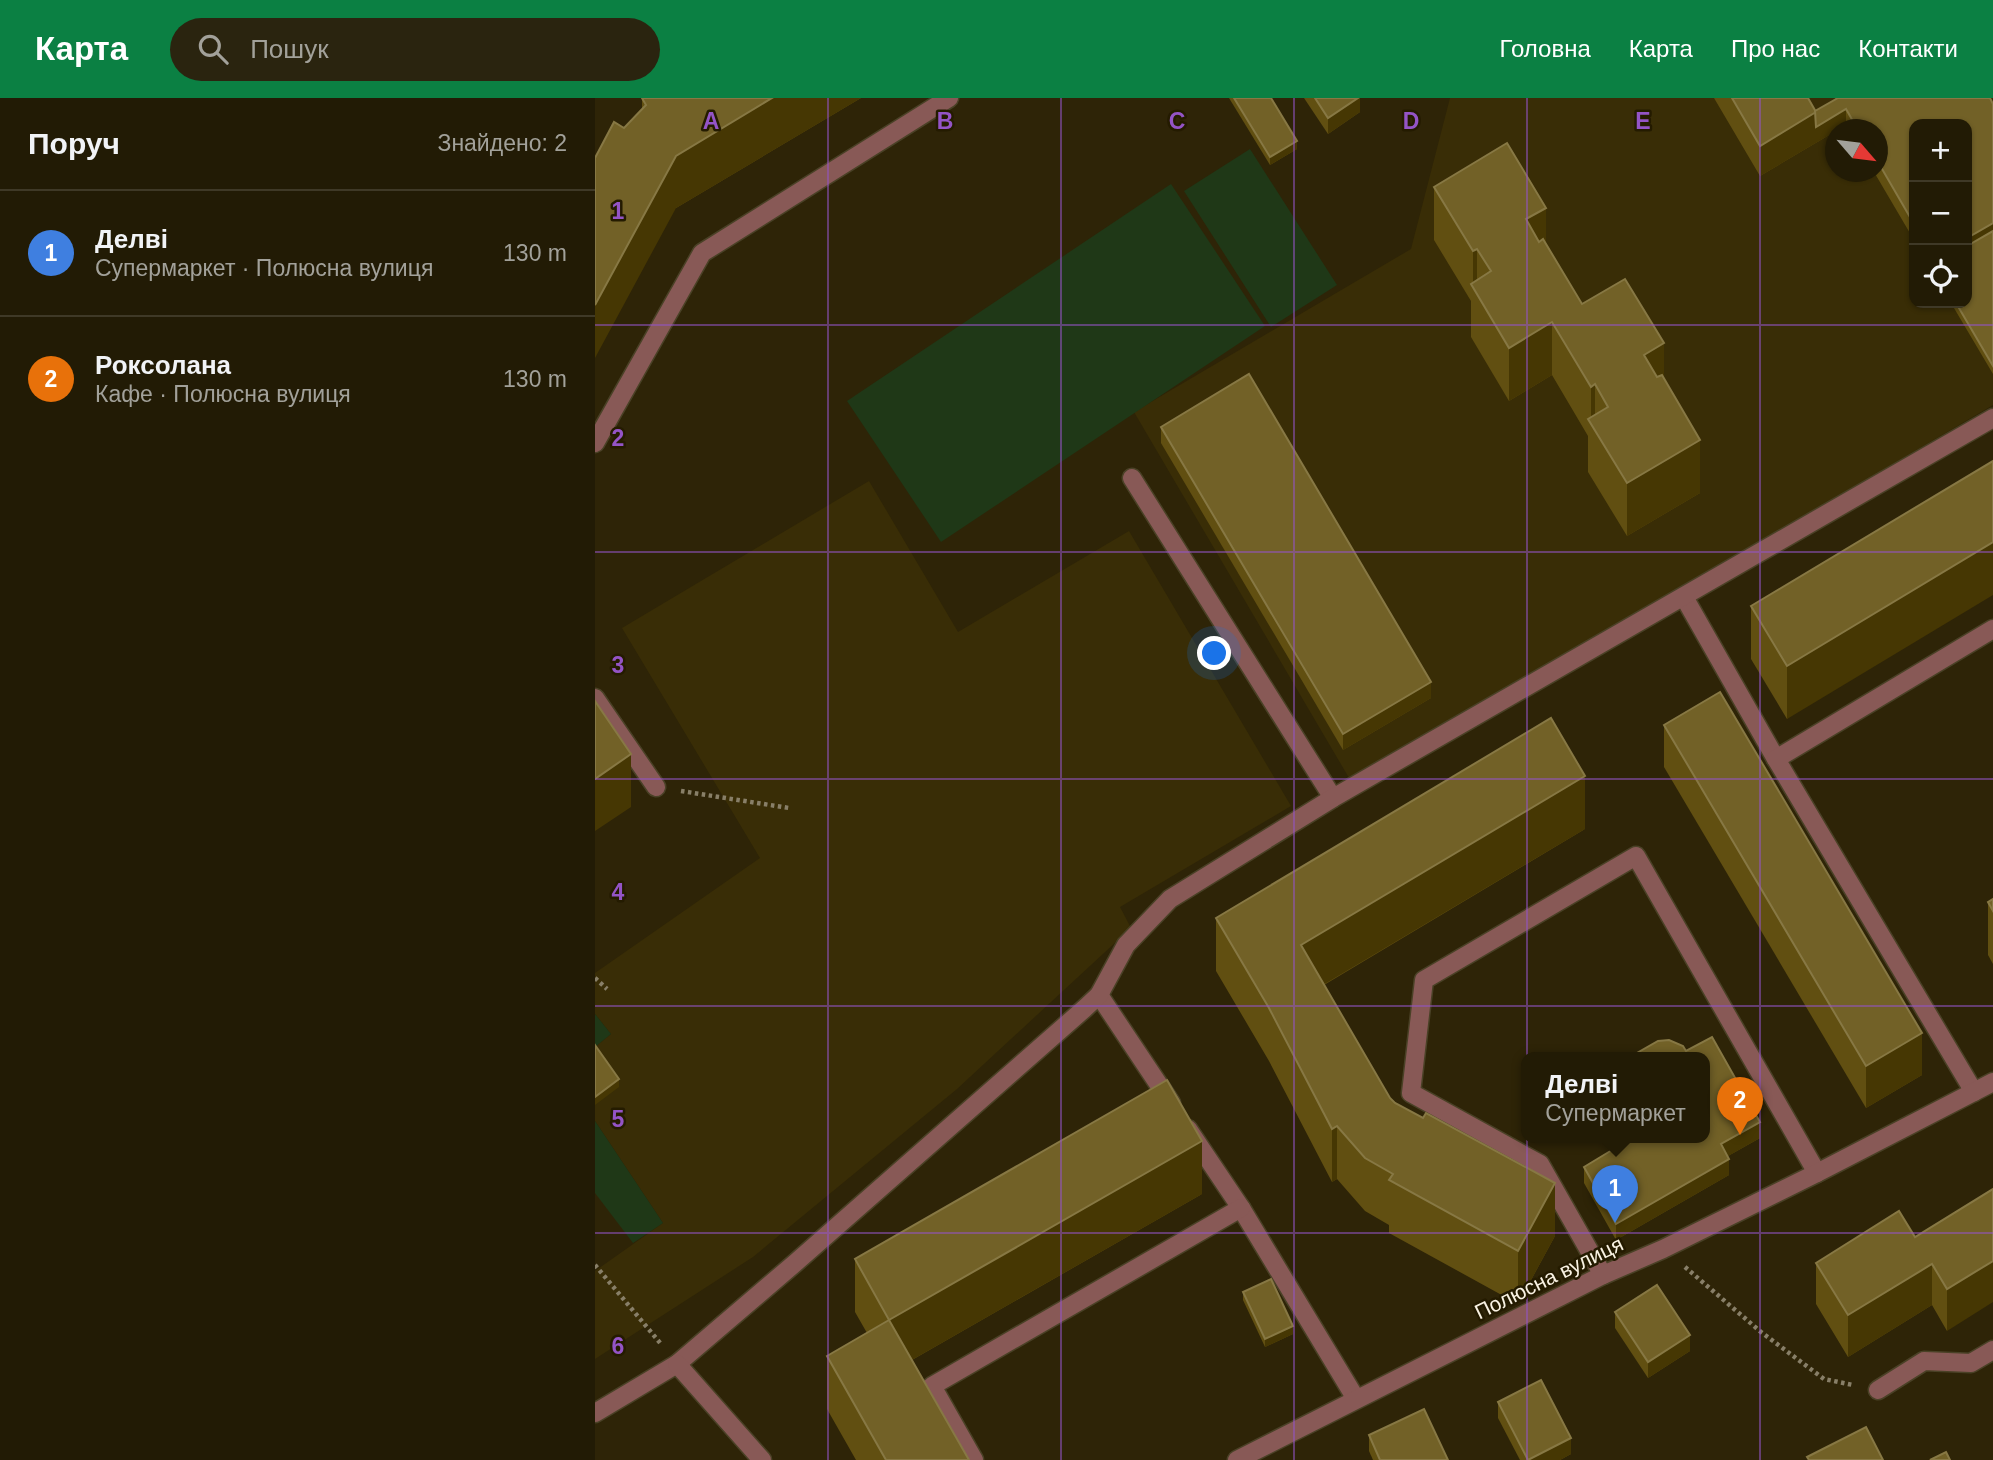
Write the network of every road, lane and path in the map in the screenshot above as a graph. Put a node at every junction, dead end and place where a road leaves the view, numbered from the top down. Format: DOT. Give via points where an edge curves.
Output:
graph roads {
  1 [pos="949,98"];
  2 [pos="1993,418"];
  3 [pos="595,443"];
  4 [pos="1132,478"];
  5 [pos="1685,597"];
  6 [pos="1993,629"];
  7 [pos="595,698"];
  8 [pos="1776,759"];
  9 [pos="656,787"];
  10 [pos="1333,798"];
  11 [pos="789,808"];
  12 [pos="595,978"];
  13 [pos="607,989"];
  14 [pos="1099,995"];
  15 [pos="1993,1082"];
  16 [pos="1974,1092"];
  17 [pos="1817,1173"];
  18 [pos="1241,1208"];
  19 [pos="1663,1249"];
  20 [pos="595,1265"];
  21 [pos="1603,1275"];
  22 [pos="1993,1350"];
  23 [pos="677,1364"];
  24 [pos="1878,1390"];
  25 [pos="1356,1399"];
  26 [pos="595,1413"];
  27 [pos="762,1460"];
  28 [pos="974,1460"];
  29 [pos="1237,1460"];
  1 -- 3 [label="street" via="702,253"];
  2 -- 5 [label="street"];
  4 -- 10 [label="street"];
  5 -- 8 [label="street"];
  5 -- 10 [label="street"];
  6 -- 8 [label="street"];
  7 -- 9 [label="street"];
  8 -- 16 [label="street"];
  9 -- 11 [label="path"];
  10 -- 14 [label="street" via="1170,900 1126,945"];
  12 -- 13 [label="path"];
  14 -- 18 [label="street"];
  14 -- 23 [label="street"];
  15 -- 16 [label="street, Полюсна вулиця"];
  16 -- 17 [label="street, Полюсна вулиця"];
  17 -- 19 [label="street, Полюсна вулиця"];
  17 -- 21 [label="street" via="1636,856 1424,980 1411,1093 1540,1164"];
  18 -- 25 [label="street"];
  18 -- 28 [label="street" via="932,1386"];
  19 -- 21 [label="street, Полюсна вулиця"];
  19 -- 24 [label="path" via="1824,1379"];
  20 -- 23 [label="path"];
  21 -- 25 [label="street, Полюсна вулиця"];
  22 -- 24 [label="street" via="1971,1363 1924,1361"];
  23 -- 26 [label="street"];
  23 -- 27 [label="street"];
  25 -- 29 [label="street, Полюсна вулиця"];
}
